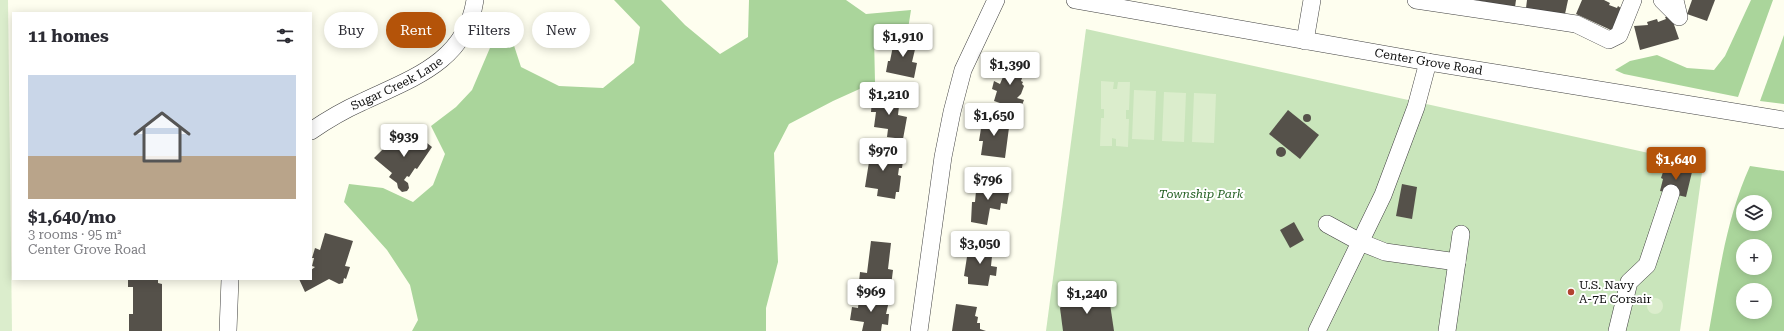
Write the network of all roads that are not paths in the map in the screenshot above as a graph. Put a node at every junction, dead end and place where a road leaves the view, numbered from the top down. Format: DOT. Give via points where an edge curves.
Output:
graph roads {
  1 [pos="475,0"];
  2 [pos="996,0"];
  3 [pos="1075,0"];
  4 [pos="1312,0"];
  5 [pos="1416,0"];
  6 [pos="1633,0"];
  7 [pos="1662,0"];
  8 [pos="1675,0"];
  9 [pos="1305,41"];
  10 [pos="1428,62"];
  11 [pos="1784,120"];
  12 [pos="312,130"];
  13 [pos="1671,194"];
  14 [pos="1327,224"];
  15 [pos="1461,234"];
  16 [pos="1360,242"];
  17 [pos="1457,262"];
  18 [pos="230,280"];
  19 [pos="228,331"];
  20 [pos="919,331"];
  21 [pos="1317,331"];
  22 [pos="1447,331"];
  23 [pos="1617,331"];
  1 -- 12 [label="street, Sugar Creek Lane" via="469,21 461,36 439,62 425,72 360,102"];
  2 -- 20 [label="street" via="963,70 952,112 943,157"];
  3 -- 9 [label="street, Center Grove Road"];
  4 -- 9 [label="street"];
  5 -- 6 [label="street" via="1576,24 1609,40 1619,35"];
  7 -- 8 [label="street" via="1679,17"];
  9 -- 10 [label="street, Center Grove Road"];
  10 -- 11 [label="street, Center Grove Road"];
  10 -- 16 [label="street" via="1416,107 1388,182"];
  13 -- 23 [label="street" via="1647,265 1628,282"];
  14 -- 16 [label="street"];
  15 -- 17 [label="street"];
  16 -- 17 [label="street" via="1385,252"];
  16 -- 21 [label="street"];
  17 -- 22 [label="street"];
  18 -- 19 [label="street"];
}
